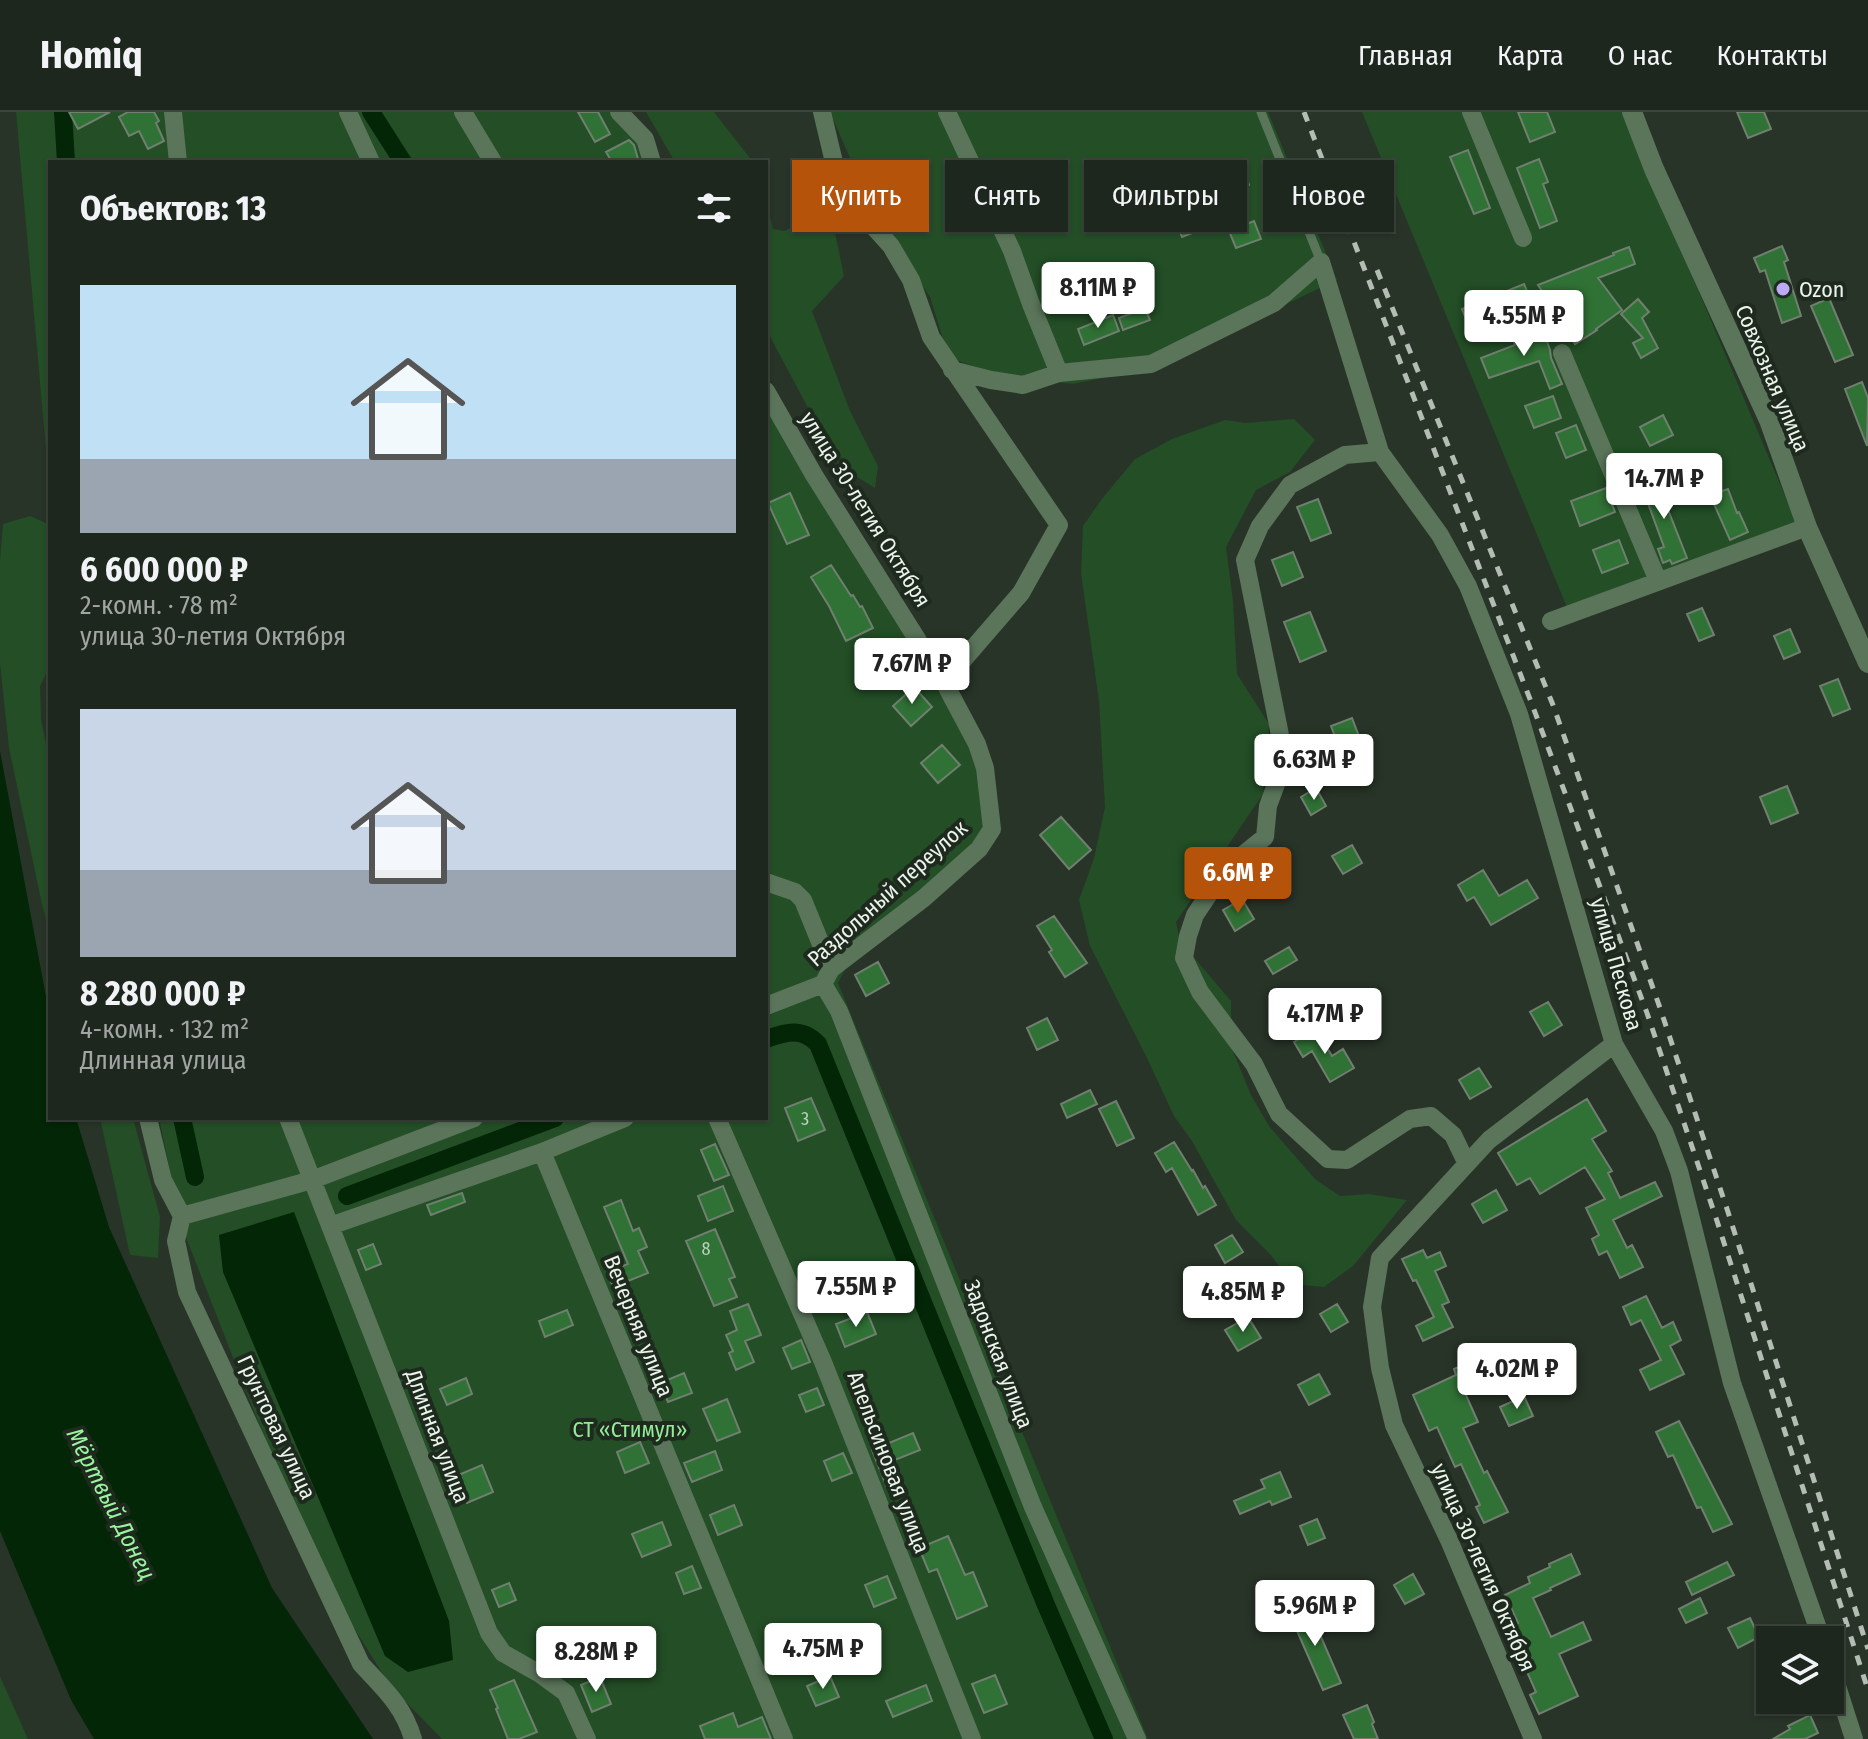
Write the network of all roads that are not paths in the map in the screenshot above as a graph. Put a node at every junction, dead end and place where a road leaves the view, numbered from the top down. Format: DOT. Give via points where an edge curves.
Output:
graph roads {
  1 [pos="173,112"];
  2 [pos="348,112"];
  3 [pos="463,112"];
  4 [pos="619,112"];
  5 [pos="822,112"];
  6 [pos="947,112"];
  7 [pos="1261,112"];
  8 [pos="1471,112"];
  9 [pos="1632,112"];
  10 [pos="178,160"];
  11 [pos="370,160"];
  12 [pos="492,160"];
  13 [pos="651,160"];
  14 [pos="1523,238"];
  15 [pos="1321,262"];
  16 [pos="1562,353"];
  17 [pos="952,370"];
  18 [pos="1059,373"];
  19 [pos="768,394"];
  20 [pos="1380,452"];
  21 [pos="1807,527"];
  22 [pos="1658,581"];
  23 [pos="1551,621"];
  24 [pos="1868,663"];
  25 [pos="944,682"];
  26 [pos="992,829"];
  27 [pos="768,883"];
  28 [pos="827,977"];
  29 [pos="768,1005"];
  30 [pos="1614,1044"];
  31 [pos="148,1120"];
  32 [pos="289,1120"];
  33 [pos="465,1120"];
  34 [pos="620,1120"];
  35 [pos="718,1120"];
  36 [pos="542,1152"];
  37 [pos="1467,1164"];
  38 [pos="312,1180"];
  39 [pos="182,1216"];
  40 [pos="330,1226"];
  41 [pos="1817,1626"];
  42 [pos="1844,1708"];
  43 [pos="413,1739"];
  44 [pos="587,1739"];
  45 [pos="784,1739"];
  46 [pos="972,1739"];
  47 [pos="1137,1739"];
  48 [pos="1533,1739"];
  49 [pos="1854,1739"];
  1 -- 10 [label="street"];
  2 -- 11 [label="street"];
  3 -- 12 [label="street"];
  4 -- 13 [label="street" via="645,139"];
  5 -- 17 [label="street" via="838,179 891,246 911,280 931,337"];
  6 -- 18 [label="street" via="1012,251"];
  7 -- 15 [label="lane"];
  8 -- 14 [label="street"];
  9 -- 21 [label="street, Совхозная улица" via="1769,420"];
  15 -- 18 [label="street" via="1274,303 1151,364"];
  15 -- 20 [label="street, улица Пескова"];
  16 -- 22 [label="street"];
  17 -- 18 [label="street" via="1023,385"];
  17 -- 25 [label="street" via="1059,525 1021,593"];
  19 -- 25 [label="street, улица 30-летия Октября"];
  20 -- 30 [label="street, улица Пескова" via="1440,535 1468,586 1519,714"];
  20 -- 37 [label="street" via="1345,455 1290,485 1260,526 1245,560 1285,760 1268,806 1265,837 1215,885 1195,915 1184,958 1200,992 1254,1064 1279,1114 1328,1159 1347,1160 1410,1119 1431,1116 1453,1135"];
  21 -- 22 [label="street"];
  21 -- 24 [label="street, Совхозная улица"];
  22 -- 23 [label="street"];
  25 -- 26 [label="street, улица 30-летия Октября" via="982,756"];
  26 -- 28 [label="street, Раздольный переулок" via="979,849"];
  27 -- 28 [label="street, Задонская улица" via="803,900"];
  28 -- 29 [label="street, Раздольный переулок"];
  28 -- 47 [label="street, Задонская улица" via="1033,1507"];
  30 -- 37 [label="street, улица 30-летия Октября" via="1489,1140"];
  30 -- 41 [label="street, улица Пескова" via="1664,1131 1679,1171 1732,1383"];
  31 -- 39 [label="street" via="163,1180"];
  32 -- 38 [label="street, Длинная улица"];
  33 -- 38 [label="street"];
  34 -- 36 [label="street"];
  35 -- 46 [label="street, Апельсиновая улица" via="823,1362"];
  36 -- 40 [label="street"];
  36 -- 45 [label="street, Вечерняя улица"];
  37 -- 48 [label="street, улица 30-летия Октября" via="1380,1258 1372,1307 1394,1425"];
  38 -- 39 [label="street"];
  38 -- 40 [label="street, Длинная улица"];
  39 -- 43 [label="street, Грунтовая улица" via="176,1241 187,1292 361,1664 391,1696"];
  40 -- 44 [label="street, Длинная улица" via="489,1633 503,1653 566,1693"];
  42 -- 49 [label="street"];
}
